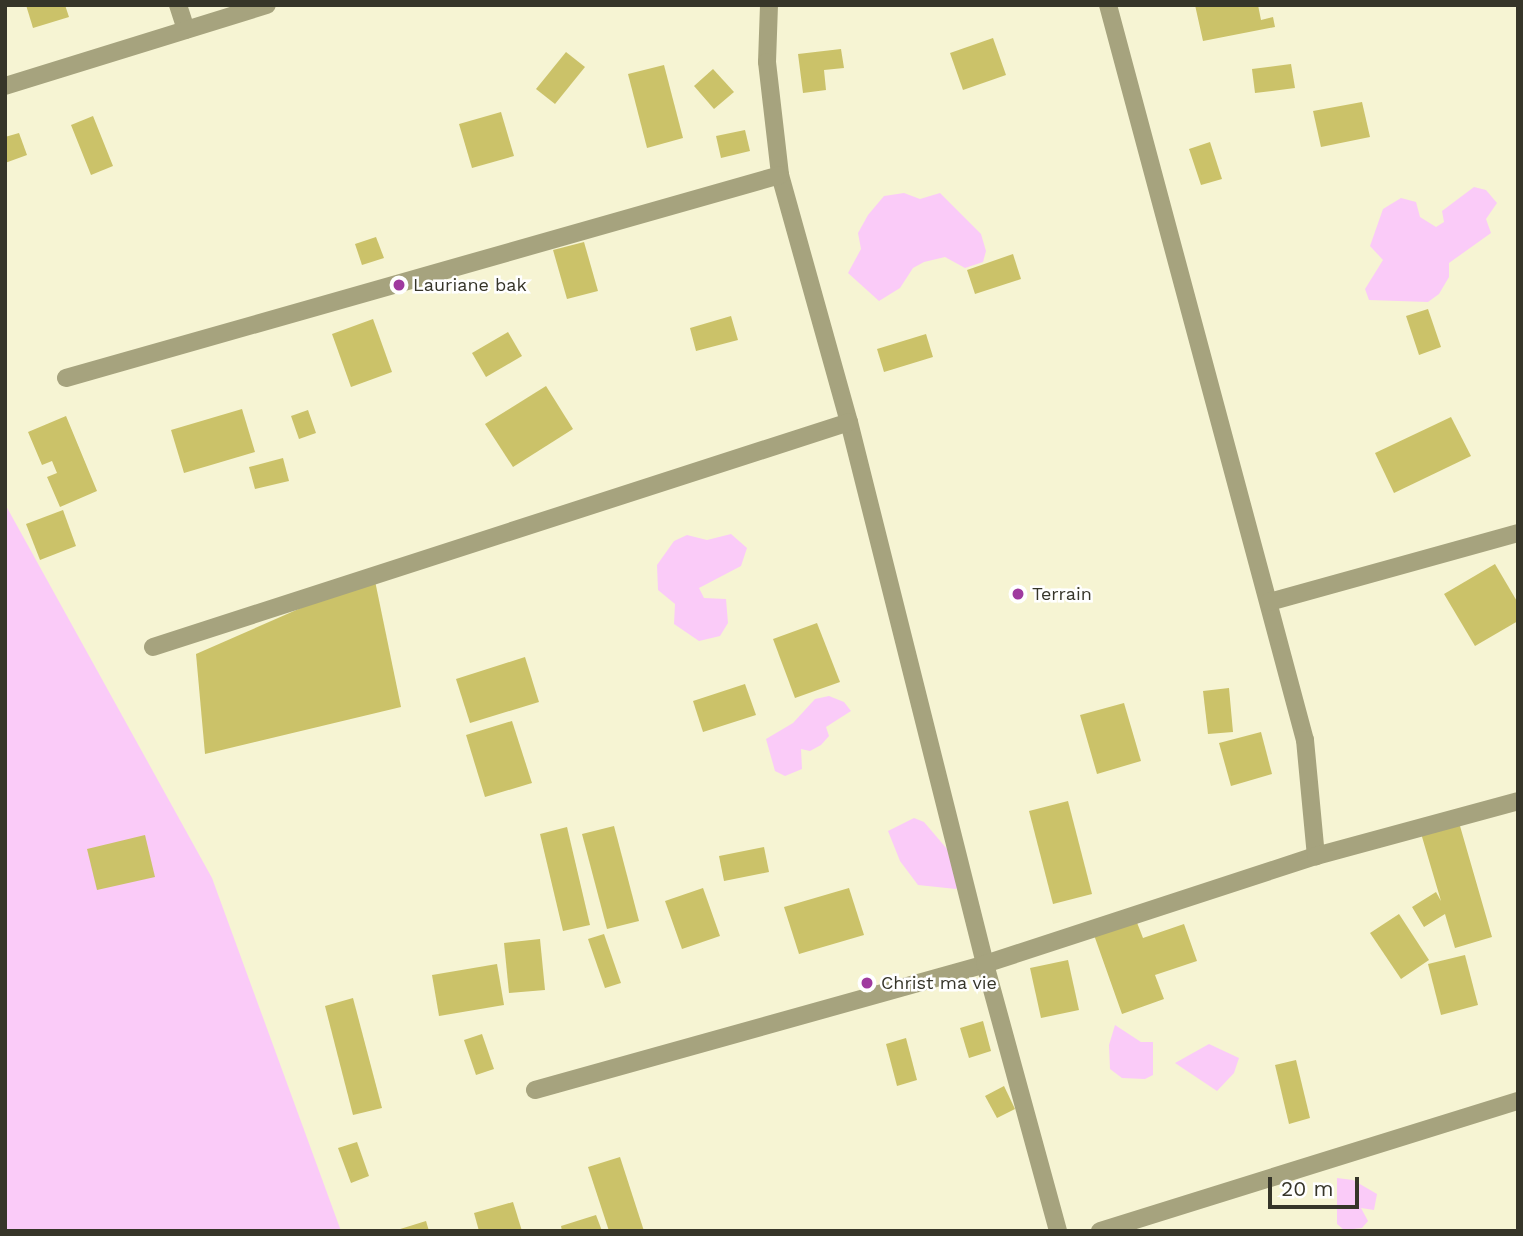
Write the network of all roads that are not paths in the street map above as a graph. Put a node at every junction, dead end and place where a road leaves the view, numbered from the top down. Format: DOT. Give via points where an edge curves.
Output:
graph roads {
  1 [pos="178,5"];
  2 [pos="267,5"];
  3 [pos="769,5"];
  4 [pos="1108,5"];
  5 [pos="186,30"];
  6 [pos="5,86"];
  7 [pos="780,175"];
  8 [pos="66,378"];
  9 [pos="849,422"];
  10 [pos="1518,533"];
  11 [pos="1269,602"];
  12 [pos="153,647"];
  13 [pos="1518,801"];
  14 [pos="1316,856"];
  15 [pos="985,964"];
  16 [pos="536,1090"];
  17 [pos="1518,1101"];
  18 [pos="1058,1231"];
  19 [pos="1100,1231"];
  1 -- 5 [label="street"];
  2 -- 5 [label="street"];
  3 -- 7 [label="street" via="767,62"];
  4 -- 11 [label="street"];
  5 -- 6 [label="street"];
  7 -- 8 [label="street"];
  7 -- 9 [label="street"];
  9 -- 12 [label="street"];
  9 -- 15 [label="street"];
  10 -- 11 [label="street"];
  11 -- 14 [label="street" via="1306,740"];
  13 -- 14 [label="street"];
  14 -- 15 [label="street"];
  15 -- 16 [label="street"];
  15 -- 18 [label="street"];
  17 -- 19 [label="street"];
}
